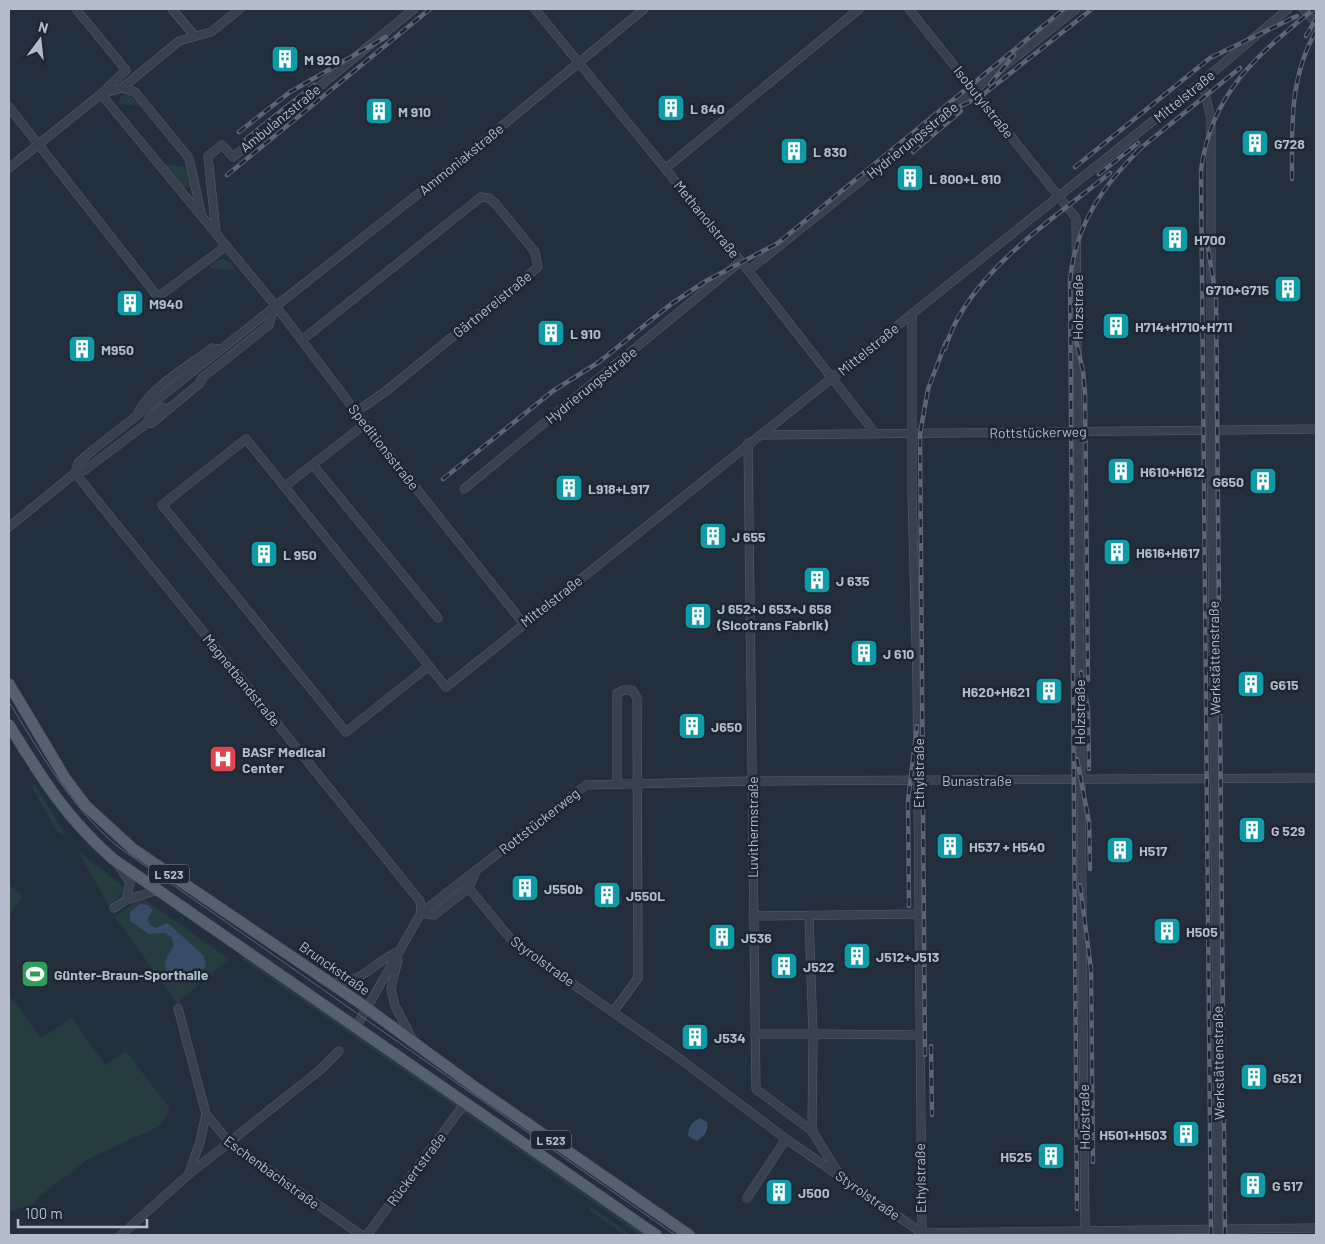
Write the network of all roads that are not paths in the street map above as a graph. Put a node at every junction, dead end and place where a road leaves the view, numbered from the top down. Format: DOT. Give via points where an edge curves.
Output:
graph roads {
  1 [pos="76,9"];
  2 [pos="172,9"];
  3 [pos="240,9"];
  4 [pos="414,9"];
  5 [pos="535,9"];
  6 [pos="644,9"];
  7 [pos="859,9"];
  8 [pos="909,9"];
  9 [pos="1076,9"];
  10 [pos="1288,9"];
  11 [pos="1303,9"];
  12 [pos="1316,23"];
  13 [pos="195,36"];
  14 [pos="579,63"];
  15 [pos="1200,84"];
  16 [pos="122,88"];
  17 [pos="974,90"];
  18 [pos="101,94"];
  19 [pos="9,107"];
  20 [pos="40,144"];
  21 [pos="9,168"];
  22 [pos="666,168"];
  23 [pos="1058,196"];
  24 [pos="202,216"];
  25 [pos="216,234"];
  26 [pos="226,246"];
  27 [pos="741,262"];
  28 [pos="748,270"];
  29 [pos="275,305"];
  30 [pos="912,313"];
  31 [pos="302,340"];
  32 [pos="218,352"];
  33 [pos="231,356"];
  34 [pos="832,378"];
  35 [pos="356,412"];
  36 [pos="138,414"];
  37 [pos="146,424"];
  38 [pos="365,424"];
  39 [pos="1316,429"];
  40 [pos="1211,430"];
  41 [pos="1076,432"];
  42 [pos="875,433"];
  43 [pos="760,434"];
  44 [pos="913,434"];
  45 [pos="748,443"];
  46 [pos="313,465"];
  47 [pos="75,472"];
  48 [pos="284,487"];
  49 [pos="464,489"];
  50 [pos="9,527"];
  51 [pos="438,618"];
  52 [pos="523,624"];
  53 [pos="429,666"];
  54 [pos="9,684"];
  55 [pos="9,725"];
  56 [pos="1316,778"];
  57 [pos="1080,779"];
  58 [pos="1215,779"];
  59 [pos="918,780"];
  60 [pos="752,781"];
  61 [pos="617,784"];
  62 [pos="637,784"];
  63 [pos="113,859"];
  64 [pos="476,871"];
  65 [pos="463,881"];
  66 [pos="469,888"];
  67 [pos="158,890"];
  68 [pos="126,900"];
  69 [pos="114,908"];
  70 [pos="421,913"];
  71 [pos="918,914"];
  72 [pos="809,915"];
  73 [pos="753,916"];
  74 [pos="400,951"];
  75 [pos="327,981"];
  76 [pos="178,1008"];
  77 [pos="367,1008"];
  78 [pos="613,1012"];
  79 [pos="356,1027"];
  80 [pos="755,1034"];
  81 [pos="812,1034"];
  82 [pos="920,1035"];
  83 [pos="414,1044"];
  84 [pos="339,1051"];
  85 [pos="465,1102"];
  86 [pos="206,1114"];
  87 [pos="812,1131"];
  88 [pos="786,1139"];
  89 [pos="230,1143"];
  90 [pos="839,1174"];
  91 [pos="188,1175"];
  92 [pos="747,1198"];
  93 [pos="1316,1228"];
  94 [pos="1219,1232"];
  95 [pos="922,1233"];
  96 [pos="123,1234"];
  97 [pos="965,1234"];
  98 [pos="1085,1234"];
  99 [pos="361,1235"];
  100 [pos="367,1235"];
  101 [pos="656,1235"];
  102 [pos="689,1235"];
  1 -- 18 [label="street" via="126,70"];
  2 -- 13 [label="street"];
  3 -- 13 [label="street" via="211,32"];
  4 -- 25 [label="street, Ambulanzstraße" via="233,157 222,144 208,156"];
  5 -- 14 [label="street, Methanolstraße"];
  6 -- 14 [label="street, Ammoniakstraße"];
  7 -- 22 [label="street"];
  8 -- 17 [label="street, Isobutylstraße"];
  9 -- 17 [label="street, Hydrierungsstraße"];
  10 -- 15 [label="street, Mittelstraße"];
  11 -- 12 [label="street"];
  13 -- 16 [label="street" via="180,41"];
  14 -- 22 [label="street, Methanolstraße"];
  14 -- 29 [label="street, Ammoniakstraße"];
  15 -- 23 [label="street, Mittelstraße"];
  15 -- 40 [label="street, Werkstättenstraße" via="1211,118"];
  16 -- 18 [label="street"];
  16 -- 24 [label="street" via="135,92 189,158"];
  17 -- 23 [label="street, Isobutylstraße"];
  17 -- 28 [label="street, Hydrierungsstraße"];
  18 -- 20 [label="street"];
  18 -- 24 [label="street, Speditionsstraße"];
  19 -- 20 [label="street"];
  20 -- 21 [label="street"];
  20 -- 26 [label="street" via="43,152 158,297"];
  22 -- 27 [label="street, Methanolstraße"];
  23 -- 30 [label="street, Mittelstraße"];
  23 -- 41 [label="street, Holzstraße" via="1076,218"];
  24 -- 25 [label="street, Speditionsstraße"];
  25 -- 26 [label="street, Speditionsstraße"];
  26 -- 29 [label="street, Speditionsstraße"];
  27 -- 28 [label="street, Methanolstraße"];
  27 -- 49 [label="street, Hydrierungsstraße"];
  28 -- 34 [label="street, Methanolstraße"];
  29 -- 31 [label="street, Speditionsstraße"];
  29 -- 32 [label="street, Ammoniakstraße"];
  29 -- 33 [label="street, Ammoniakstraße" via="269,325"];
  30 -- 34 [label="street, Mittelstraße"];
  30 -- 44 [label="street, Ethylstraße"];
  31 -- 35 [label="street, Speditionsstraße"];
  31 -- 35 [label="street, Gärtnereistraße" via="481,197 495,203 535,252 538,267"];
  32 -- 33 [label="street"];
  32 -- 36 [label="street, Ammoniakstraße" via="212,348 170,380 140,404"];
  33 -- 37 [label="street, Ammoniakstraße" via="152,423"];
  34 -- 42 [label="street, Methanolstraße"];
  34 -- 43 [label="street, Mittelstraße"];
  35 -- 38 [label="street, Speditionsstraße"];
  36 -- 37 [label="street"];
  36 -- 47 [label="street, Ammoniakstraße" via="78,463"];
  37 -- 47 [label="street, Ammoniakstraße" via="86,470"];
  38 -- 46 [label="street"];
  38 -- 52 [label="street, Speditionsstraße"];
  39 -- 40 [label="street, Rottstückerweg"];
  40 -- 41 [label="street, Rottstückerweg"];
  40 -- 58 [label="street, Werkstättenstraße"];
  41 -- 44 [label="street, Rottstückerweg"];
  41 -- 57 [label="street, Holzstraße"];
  42 -- 43 [label="street, Rottstückerweg"];
  42 -- 44 [label="street, Rottstückerweg"];
  43 -- 45 [label="street, Mittelstraße"];
  44 -- 59 [label="street, Ethylstraße"];
  45 -- 52 [label="street, Mittelstraße"];
  45 -- 60 [label="street, Luvithermstraße"];
  46 -- 48 [label="street"];
  46 -- 51 [label="street"];
  47 -- 50 [label="street, Ammoniakstraße"];
  47 -- 70 [label="street, Magnetbandstraße" via="420,901"];
  48 -- 53 [label="street"];
  48 -- 53 [label="street" via="246,439 162,505 346,732"];
  52 -- 53 [label="street, Mittelstraße" via="446,687"];
  54 -- 75 [label="main road, Brunckstraße / L 523" via="65,778 109,829 197,894"];
  55 -- 63 [label="main road, L 523" via="57,801 82,831"];
  56 -- 58 [label="street, Bunastraße"];
  57 -- 58 [label="street, Bunastraße"];
  57 -- 59 [label="street, Bunastraße"];
  57 -- 98 [label="street, Holzstraße"];
  58 -- 94 [label="street, Werkstättenstraße"];
  59 -- 60 [label="street, Bunastraße"];
  59 -- 71 [label="street, Ethylstraße"];
  60 -- 62 [label="street, Bunastraße"];
  60 -- 73 [label="street, Luvithermstraße"];
  61 -- 62 [label="street, Rottstückerweg"];
  61 -- 62 [label="street" via="616,701 617,693 624,690 632,690 638,698"];
  61 -- 64 [label="street, Rottstückerweg" via="586,785"];
  62 -- 78 [label="street" via="638,978"];
  63 -- 67 [label="main road, L 523"];
  63 -- 68 [label="street" via="130,883"];
  64 -- 65 [label="street, Rottstückerweg"];
  64 -- 66 [label="street, Rottstückerweg"];
  65 -- 66 [label="street, Styrolstraße"];
  65 -- 70 [label="street, Rottstückerweg"];
  66 -- 70 [label="street, Rottstückerweg" via="434,915"];
  66 -- 78 [label="street, Styrolstraße" via="514,943"];
  67 -- 68 [label="street"];
  67 -- 79 [label="main road, L 523"];
  68 -- 69 [label="street"];
  70 -- 74 [label="street, Rottstückerweg"];
  71 -- 72 [label="street"];
  71 -- 82 [label="street, Ethylstraße"];
  72 -- 73 [label="street"];
  72 -- 81 [label="street"];
  73 -- 80 [label="street, Luvithermstraße"];
  74 -- 75 [label="street" via="388,955 357,977 341,982"];
  74 -- 77 [label="street, Rottstückerweg"];
  74 -- 83 [label="street" via="391,989 395,1006"];
  75 -- 77 [label="main road, Brunckstraße / L 523"];
  76 -- 86 [label="street, Eschenbachstraße"];
  77 -- 79 [label="street, Rottstückerweg"];
  77 -- 83 [label="main road, Brunckstraße / L 523"];
  78 -- 88 [label="street, Styrolstraße"];
  79 -- 85 [label="main road, L 523"];
  80 -- 81 [label="street"];
  80 -- 87 [label="street, Luvithermstraße" via="756,1089"];
  81 -- 82 [label="street"];
  81 -- 87 [label="street"];
  82 -- 95 [label="street, Ethylstraße"];
  83 -- 102 [label="main road, Brunckstraße / L 523"];
  84 -- 89 [label="street"];
  85 -- 100 [label="street, Rückertstraße"];
  85 -- 101 [label="main road, L 523"];
  86 -- 89 [label="street, Eschenbachstraße"];
  86 -- 91 [label="street"];
  87 -- 90 [label="street, Luvithermstraße"];
  88 -- 90 [label="street, Styrolstraße"];
  88 -- 92 [label="street"];
  89 -- 91 [label="street"];
  89 -- 99 [label="street, Eschenbachstraße"];
  90 -- 95 [label="street, Styrolstraße"];
  91 -- 96 [label="street"];
  93 -- 94 [label="street"];
  94 -- 98 [label="street"];
  95 -- 97 [label="street"];
  97 -- 98 [label="street"];
}
